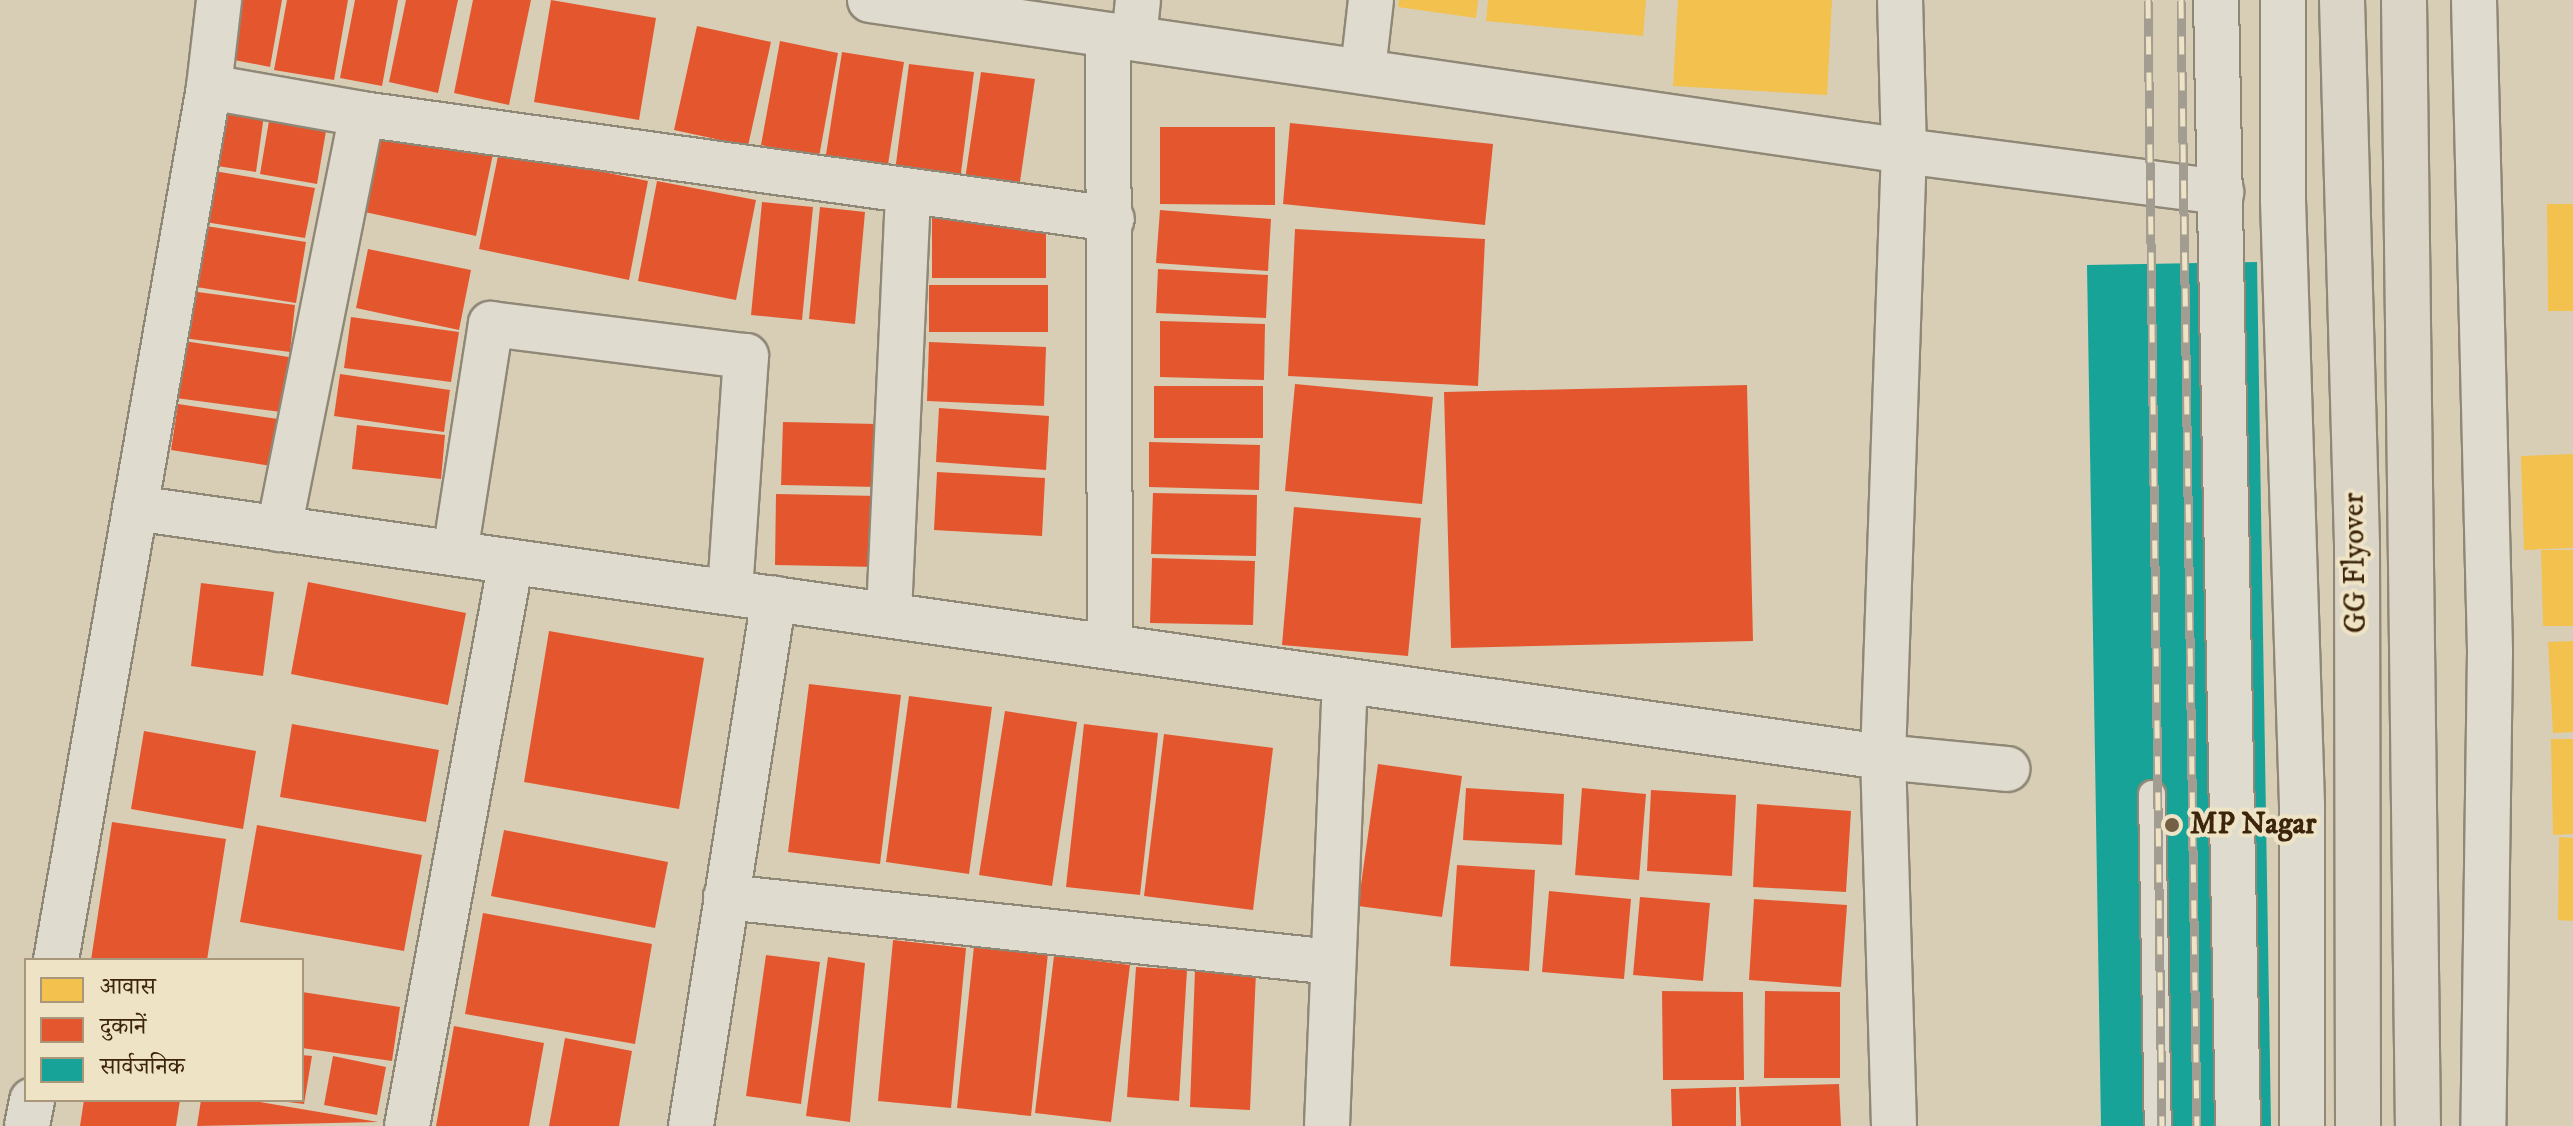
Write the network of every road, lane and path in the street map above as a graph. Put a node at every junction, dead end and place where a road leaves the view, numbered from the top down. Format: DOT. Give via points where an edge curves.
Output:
graph roads {
  1 [pos="219,0"];
  2 [pos="870,0"];
  3 [pos="1371,0"];
  4 [pos="1900,0"];
  5 [pos="2216,0"];
  6 [pos="2283,0"];
  7 [pos="2342,0"];
  8 [pos="2404,0"];
  9 [pos="2474,0"];
  10 [pos="925,4"];
  11 [pos="1127,24"];
  12 [pos="1363,70"];
  13 [pos="209,87"];
  14 [pos="362,114"];
  15 [pos="1904,151"];
  16 [pos="908,191"];
  17 [pos="2221,192"];
  18 [pos="1112,219"];
  19 [pos="135,508"];
  20 [pos="279,529"];
  21 [pos="455,553"];
  22 [pos="511,561"];
  23 [pos="730,591"];
  24 [pos="774,598"];
  25 [pos="889,613"];
  26 [pos="1110,644"];
  27 [pos="1345,682"];
  28 [pos="1883,757"];
  29 [pos="2007,769"];
  30 [pos="2152,794"];
  31 [pos="726,897"];
  32 [pos="56,958"];
  33 [pos="1332,962"];
  34 [pos="32,1102"];
  35 [pos="27,1126"];
  36 [pos="407,1126"];
  37 [pos="691,1126"];
  38 [pos="1327,1126"];
  39 [pos="1894,1126"];
  40 [pos="2158,1126"];
  41 [pos="2238,1126"];
  42 [pos="2302,1126"];
  43 [pos="2358,1126"];
  44 [pos="2418,1126"];
  45 [pos="2483,1126"];
  1 -- 13 [label="street"];
  2 -- 10 [label="street"];
  3 -- 12 [label="street"];
  4 -- 15 [label="street"];
  5 -- 17 [label="street"];
  6 -- 42 [label="street" via="2283,200 2302,806"];
  7 -- 43 [label="main road, GG Flyover" via="2357,544"];
  8 -- 44 [label="main road, GG Flyover"];
  9 -- 45 [label="street" via="2490,652"];
  10 -- 11 [label="street"];
  11 -- 12 [label="street"];
  11 -- 18 [label="street"];
  12 -- 15 [label="street"];
  13 -- 14 [label="street"];
  13 -- 19 [label="street"];
  14 -- 16 [label="street"];
  14 -- 20 [label="street"];
  15 -- 17 [label="street"];
  15 -- 28 [label="street"];
  16 -- 18 [label="street"];
  16 -- 25 [label="street"];
  17 -- 41 [label="street"];
  18 -- 26 [label="street"];
  19 -- 20 [label="street"];
  19 -- 32 [label="street"];
  20 -- 21 [label="street"];
  21 -- 22 [label="street"];
  21 -- 23 [label="street" via="491,324 746,356"];
  22 -- 23 [label="street"];
  22 -- 36 [label="street"];
  23 -- 24 [label="street"];
  24 -- 25 [label="street"];
  24 -- 31 [label="street"];
  25 -- 26 [label="street"];
  26 -- 27 [label="street"];
  27 -- 28 [label="street"];
  27 -- 33 [label="street"];
  28 -- 29 [label="street"];
  28 -- 39 [label="street"];
  30 -- 40 [label="lane"];
  31 -- 33 [label="street"];
  31 -- 37 [label="street"];
  33 -- 38 [label="street"];
  34 -- 35 [label="street"];
}
